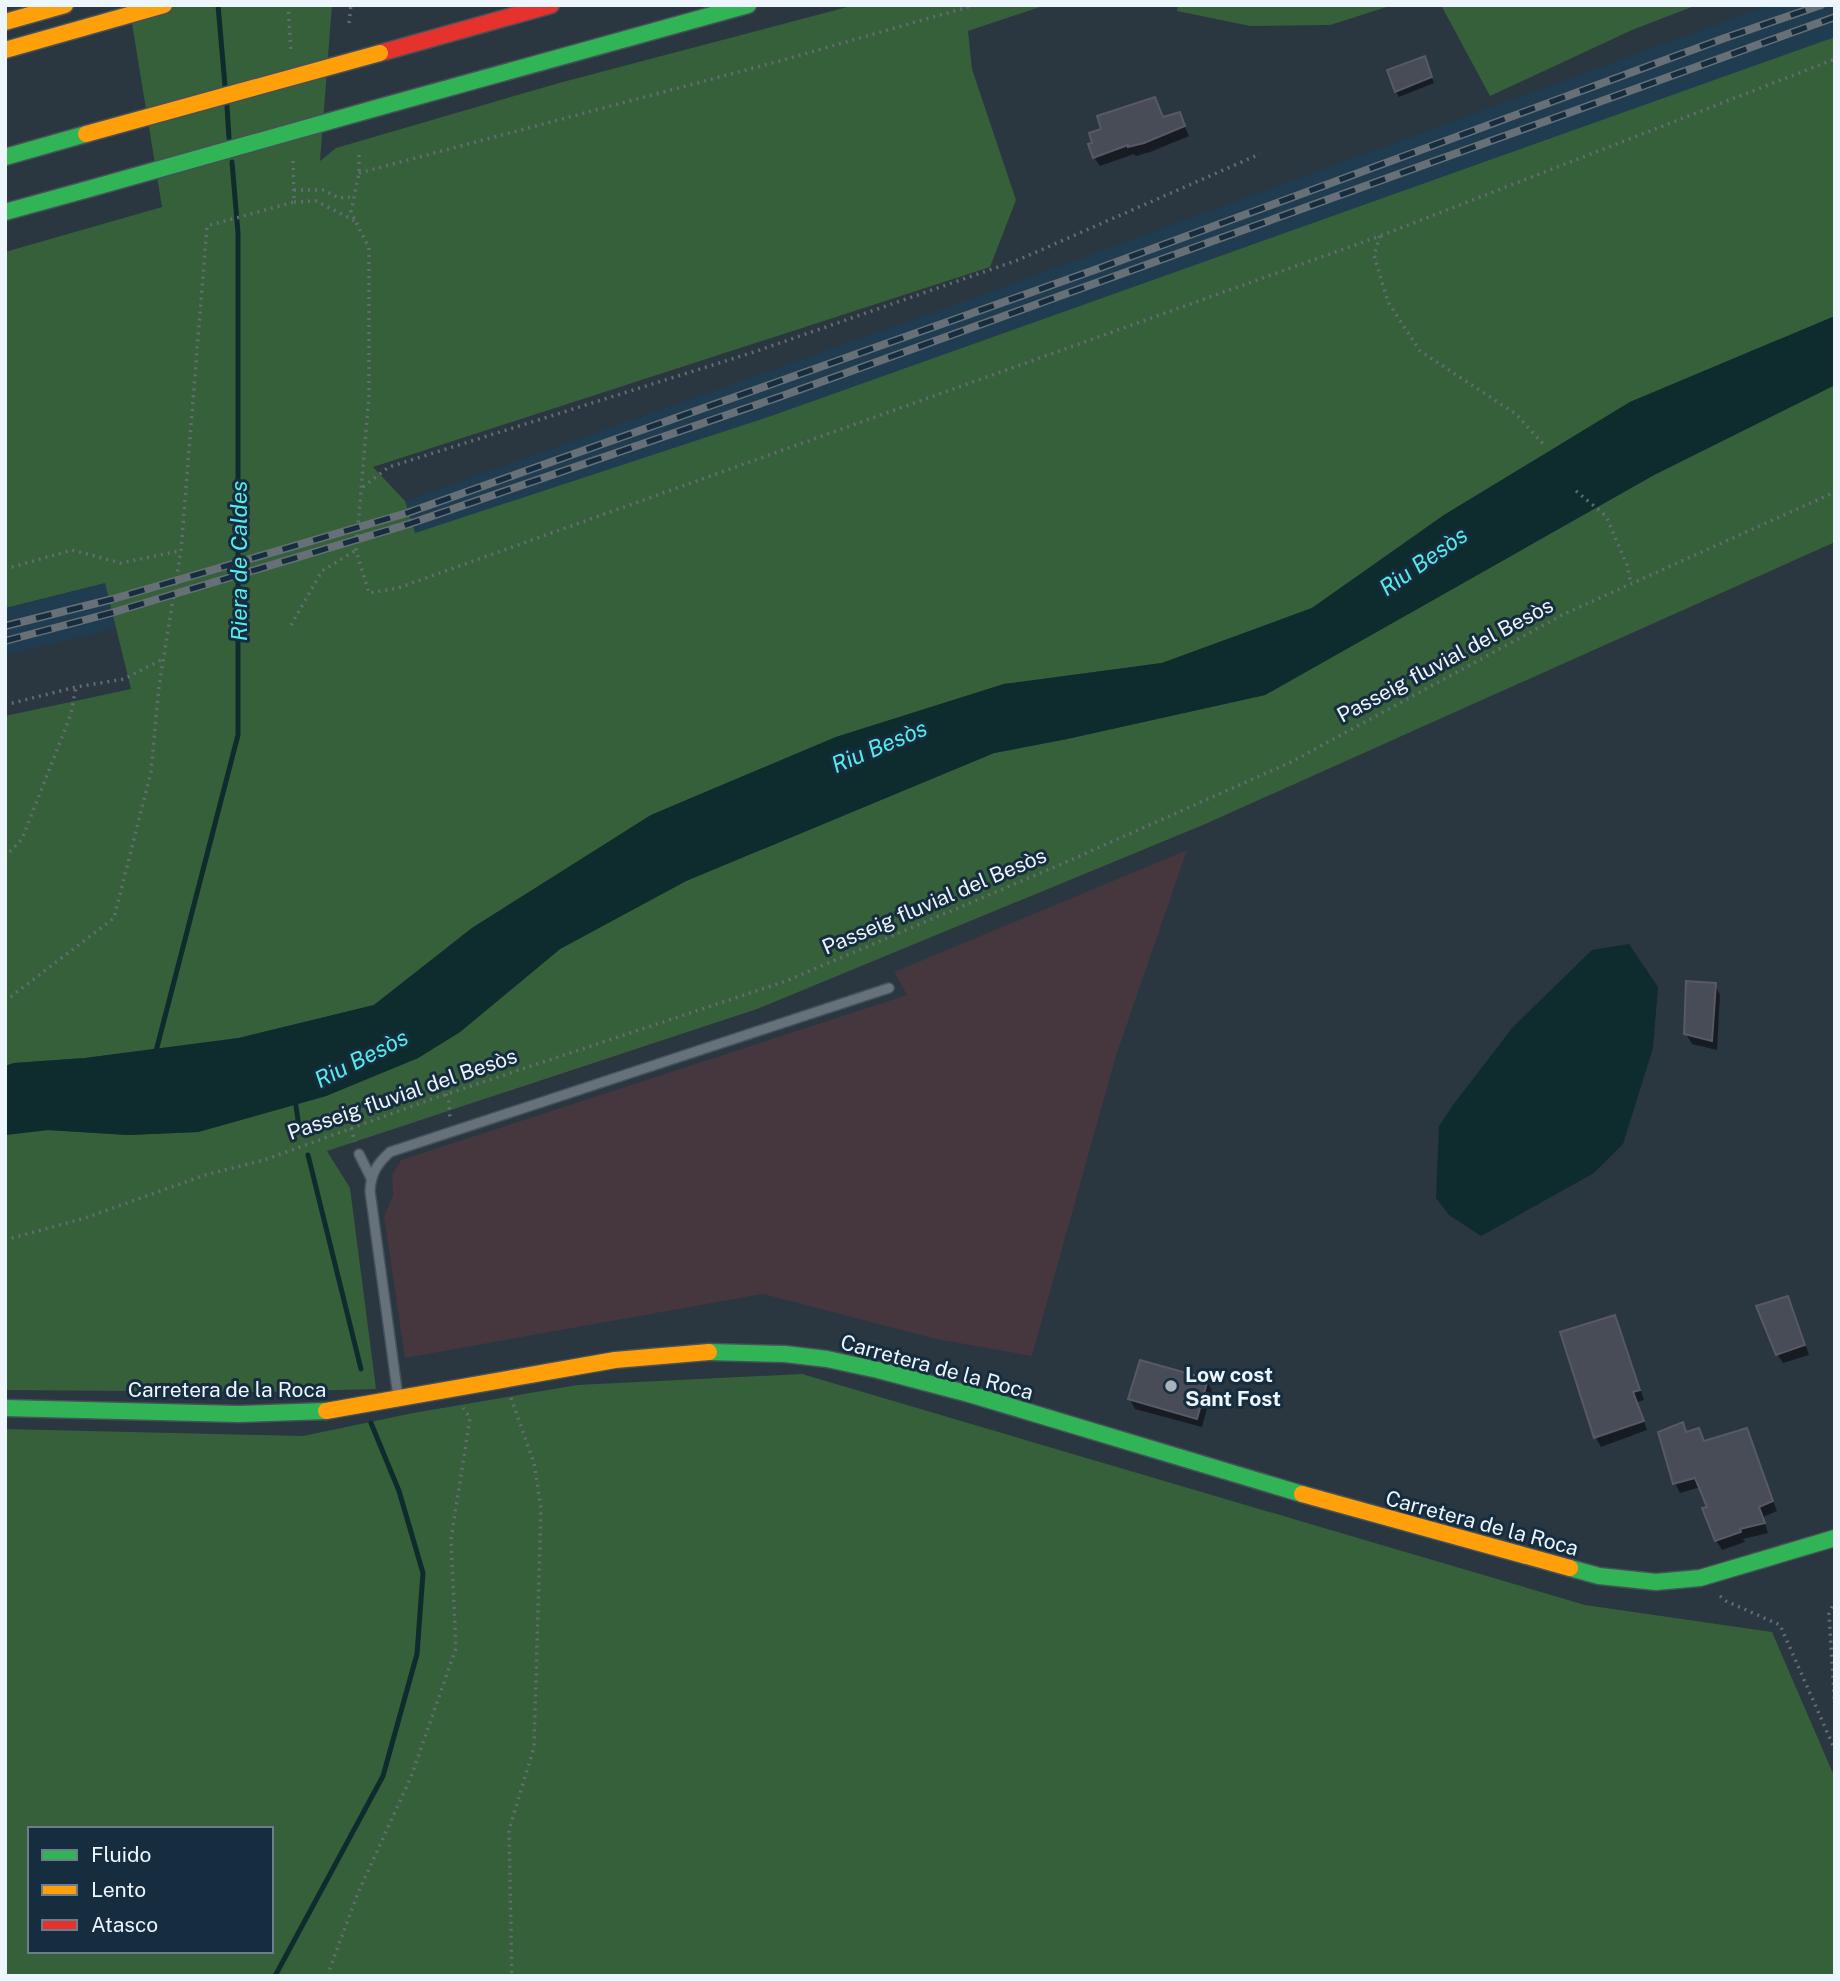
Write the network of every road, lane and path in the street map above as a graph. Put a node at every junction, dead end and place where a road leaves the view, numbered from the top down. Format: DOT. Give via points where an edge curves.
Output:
graph roads {
  1 [pos="65,5"];
  2 [pos="164,5"];
  3 [pos="288,5"];
  4 [pos="351,5"];
  5 [pos="551,5"];
  6 [pos="748,5"];
  7 [pos="975,5"];
  8 [pos="5,22"];
  9 [pos="349,23"];
  10 [pos="5,50"];
  11 [pos="292,58"];
  12 [pos="1835,58"];
  13 [pos="293,151"];
  14 [pos="1260,154"];
  15 [pos="359,155"];
  16 [pos="5,156"];
  17 [pos="359,173"];
  18 [pos="294,190"];
  19 [pos="354,197"];
  20 [pos="294,202"];
  21 [pos="5,212"];
  22 [pos="355,220"];
  23 [pos="1380,236"];
  24 [pos="1545,446"];
  25 [pos="363,487"];
  26 [pos="1576,491"];
  27 [pos="1835,492"];
  28 [pos="181,550"];
  29 [pos="356,550"];
  30 [pos="5,569"];
  31 [pos="1631,584"];
  32 [pos="291,625"];
  33 [pos="164,659"];
  34 [pos="76,687"];
  35 [pos="5,705"];
  36 [pos="5,857"];
  37 [pos="889,988"];
  38 [pos="5,1001"];
  39 [pos="446,1094"];
  40 [pos="452,1133"];
  41 [pos="359,1154"];
  42 [pos="371,1178"];
  43 [pos="5,1240"];
  44 [pos="503,1379"];
  45 [pos="450,1389"];
  46 [pos="398,1399"];
  47 [pos="5,1408"];
  48 [pos="1835,1538"];
  49 [pos="1700,1578"];
  50 [pos="1835,1600"];
  51 [pos="1835,1710"];
  52 [pos="1835,1750"];
  53 [pos="327,1976"];
  54 [pos="512,1976"];
  1 -- 8 [label="main road"];
  2 -- 10 [label="main road"];
  3 -- 11 [label="path"];
  4 -- 9 [label="path"];
  5 -- 16 [label="main road, bridge"];
  6 -- 21 [label="main road, bridge"];
  7 -- 17 [label="path"];
  12 -- 23 [label="path"];
  13 -- 18 [label="path"];
  14 -- 25 [label="path" via="1018,260 754,352 388,467"];
  15 -- 17 [label="path"];
  17 -- 19 [label="path"];
  18 -- 19 [label="path"];
  18 -- 20 [label="path"];
  19 -- 22 [label="path" via="351,212"];
  20 -- 22 [label="path" via="316,201"];
  20 -- 28 [label="path" via="207,226"];
  22 -- 25 [label="path" via="369,248 369,395"];
  23 -- 24 [label="path" via="1374,255 1388,302 1420,351 1516,414"];
  23 -- 29 [label="path" via="398,588 369,593"];
  25 -- 29 [label="path"];
  26 -- 31 [label="path" via="1606,516"];
  27 -- 31 [label="path, Passeig fluvial del Besòs"];
  28 -- 30 [label="path" via="121,563 72,550"];
  28 -- 33 [label="path"];
  29 -- 32 [label="path" via="322,571"];
  31 -- 39 [label="path, Passeig fluvial del Besòs" via="1564,614 1291,762 1064,863 786,981"];
  33 -- 34 [label="path" via="124,679"];
  33 -- 38 [label="path" via="151,772 114,918"];
  34 -- 35 [label="path"];
  34 -- 36 [label="path" via="71,714 22,839"];
  37 -- 40 [label="lane"];
  39 -- 40 [label="path"];
  39 -- 43 [label="path, Passeig fluvial del Besòs" via="264,1160"];
  40 -- 42 [label="lane" via="390,1152"];
  41 -- 42 [label="lane"];
  42 -- 46 [label="lane"];
  44 -- 45 [label="main road, Carretera de la Roca"];
  44 -- 49 [label="main road, Carretera de la Roca" via="615,1360 702,1352 827,1359 969,1394 1339,1505 1599,1576 1656,1582"];
  44 -- 54 [label="path" via="534,1463 541,1508 534,1747 509,1830"];
  45 -- 46 [label="main road, Carretera de la Roca"];
  45 -- 53 [label="path" via="470,1418 451,1539 456,1648 411,1777 358,1893"];
  46 -- 47 [label="main road, Carretera de la Roca" via="306,1413"];
  48 -- 49 [label="main road, Carretera de la Roca"];
  49 -- 52 [label="path" via="1726,1601 1780,1625"];
  50 -- 51 [label="path" via="1829,1614"];
}
